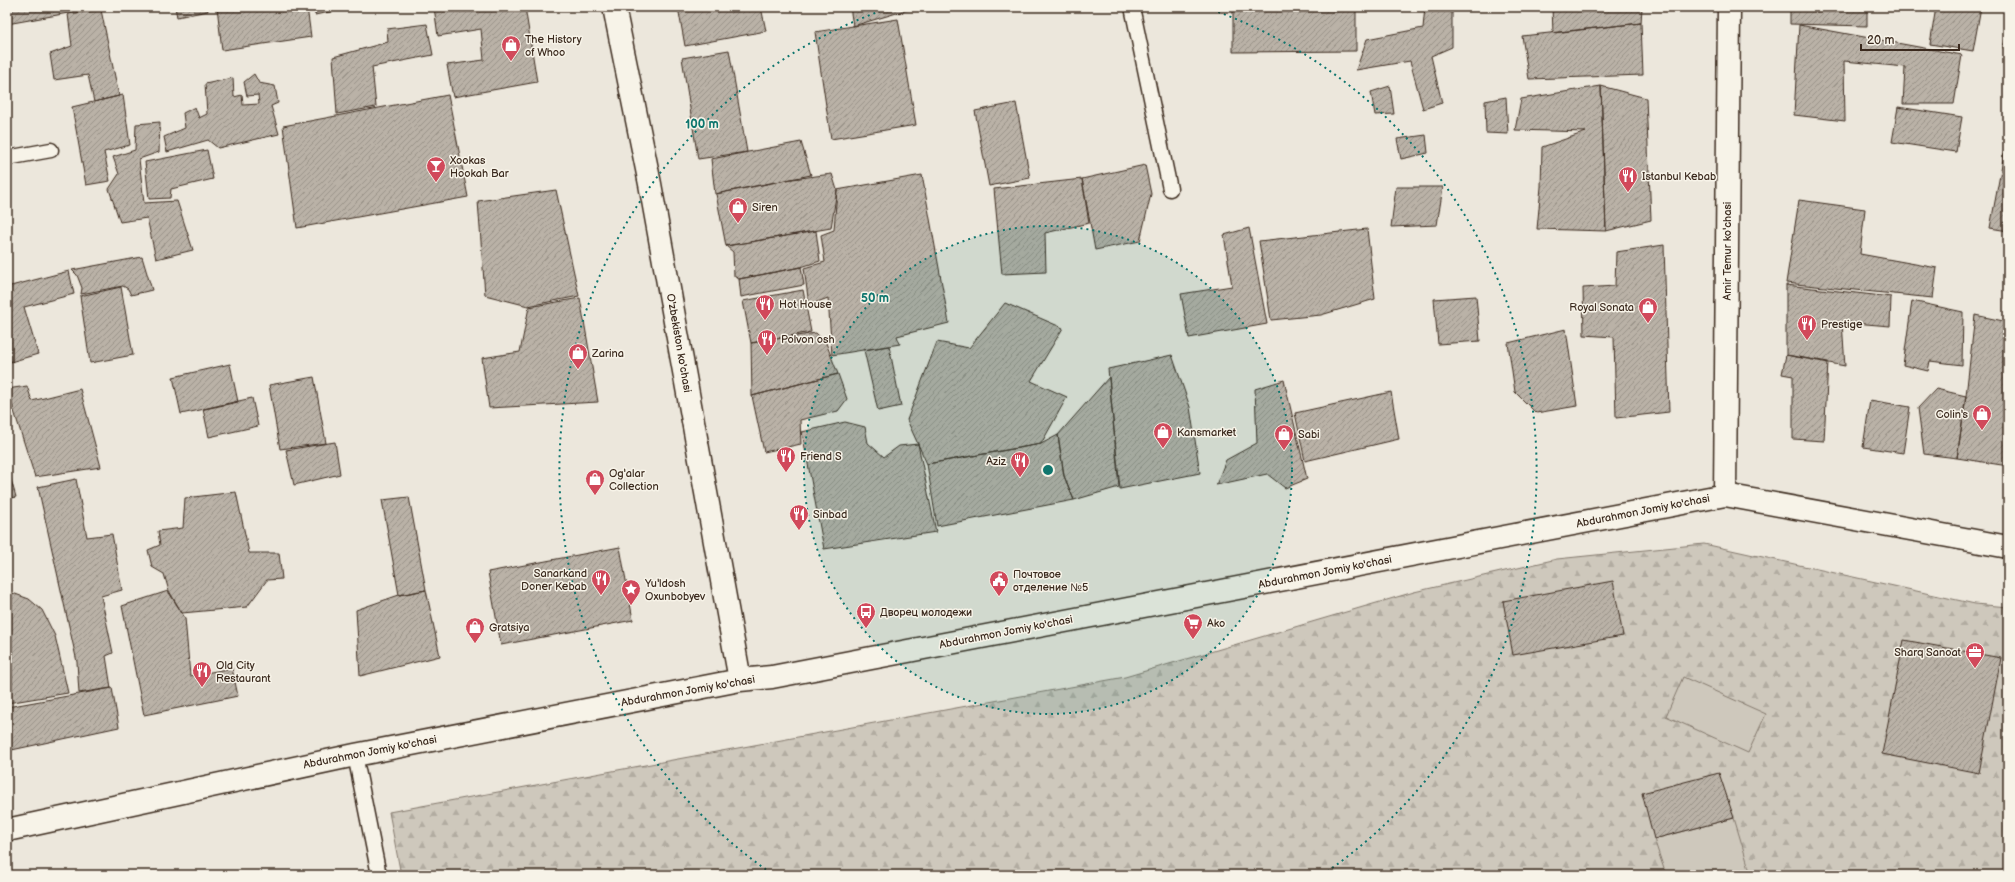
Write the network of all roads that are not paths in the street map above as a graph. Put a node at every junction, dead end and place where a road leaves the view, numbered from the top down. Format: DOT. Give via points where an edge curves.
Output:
graph roads {
  1 [pos="614,7"];
  2 [pos="1132,7"];
  3 [pos="1729,7"];
  4 [pos="51,150"];
  5 [pos="7,158"];
  6 [pos="1170,189"];
  7 [pos="1725,495"];
  8 [pos="2008,546"];
  9 [pos="740,680"];
  10 [pos="355,755"];
  11 [pos="7,830"];
  12 [pos="379,875"];
  1 -- 9 [label="main road, O'zbekiston ko'chasi" via="649,178"];
  2 -- 6 [label="lane"];
  3 -- 7 [label="main road, Amir Temur ko'chasi"];
  4 -- 5 [label="lane"];
  7 -- 8 [label="main road, Abdurahmon Jomiy ko'chasi"];
  7 -- 9 [label="main road, Abdurahmon Jomiy ko'chasi" via="772,677"];
  9 -- 10 [label="main road, Abdurahmon Jomiy ko'chasi"];
  10 -- 11 [label="main road, Abdurahmon Jomiy ko'chasi"];
  10 -- 12 [label="lane"];
}
